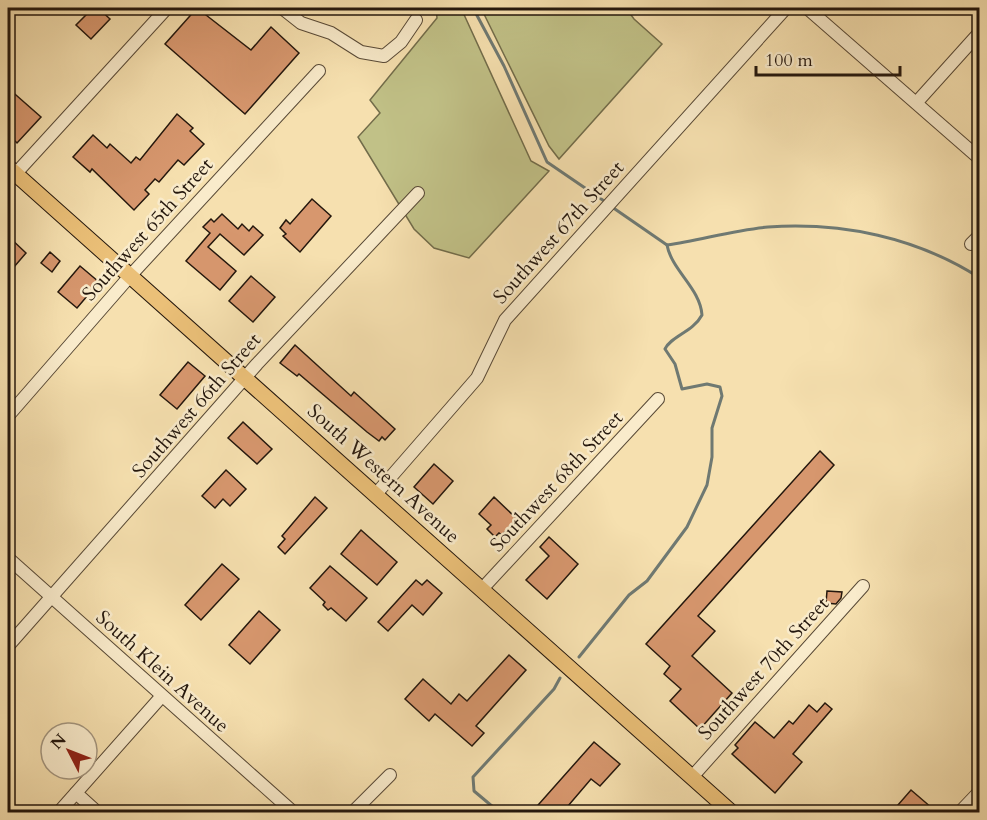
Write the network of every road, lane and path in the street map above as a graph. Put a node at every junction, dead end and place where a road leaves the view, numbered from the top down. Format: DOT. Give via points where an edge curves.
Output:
graph roads {
  1 [pos="166,8"];
  2 [pos="282,8"];
  3 [pos="786,8"];
  4 [pos="807,8"];
  5 [pos="416,20"];
  6 [pos="980,32"];
  7 [pos="319,71"];
  8 [pos="917,102"];
  9 [pos="980,159"];
  10 [pos="10,174"];
  11 [pos="418,193"];
  12 [pos="130,276"];
  13 [pos="246,378"];
  14 [pos="657,399"];
  15 [pos="8,416"];
  16 [pos="376,494"];
  17 [pos="8,558"];
  18 [pos="863,586"];
  19 [pos="482,589"];
  20 [pos="52,597"];
  21 [pos="8,646"];
  22 [pos="161,697"];
  23 [pos="390,775"];
  24 [pos="692,777"];
  25 [pos="980,791"];
  26 [pos="76,793"];
  27 [pos="58,813"];
  28 [pos="98,813"];
  29 [pos="292,813"];
  30 [pos="353,813"];
  31 [pos="731,813"];
  32 [pos="960,813"];
  1 -- 10 [label="street"];
  2 -- 5 [label="street" via="301,23 331,33 361,52 384,56"];
  3 -- 16 [label="street, Southwest 67th Street" via="505,321 477,378"];
  4 -- 8 [label="street"];
  6 -- 8 [label="street"];
  7 -- 12 [label="street, Southwest 65th Street"];
  8 -- 9 [label="street"];
  10 -- 12 [label="main road, South Western Avenue"];
  11 -- 13 [label="street, Southwest 66th Street"];
  12 -- 13 [label="main road, South Western Avenue"];
  12 -- 15 [label="street, Southwest 65th Street"];
  13 -- 16 [label="main road, South Western Avenue"];
  13 -- 20 [label="street, Southwest 66th Street"];
  14 -- 19 [label="street, Southwest 68th Street"];
  16 -- 19 [label="main road, South Western Avenue"];
  17 -- 20 [label="street, South Klein Avenue"];
  18 -- 24 [label="street, Southwest 70th Street"];
  19 -- 24 [label="main road, South Western Avenue"];
  20 -- 21 [label="street, Southwest 66th Street"];
  20 -- 22 [label="street, South Klein Avenue"];
  22 -- 26 [label="street"];
  22 -- 29 [label="street, South Klein Avenue"];
  23 -- 30 [label="street"];
  24 -- 31 [label="main road, South Western Avenue"];
  25 -- 32 [label="street"];
  26 -- 27 [label="street"];
  26 -- 28 [label="street"];
}
